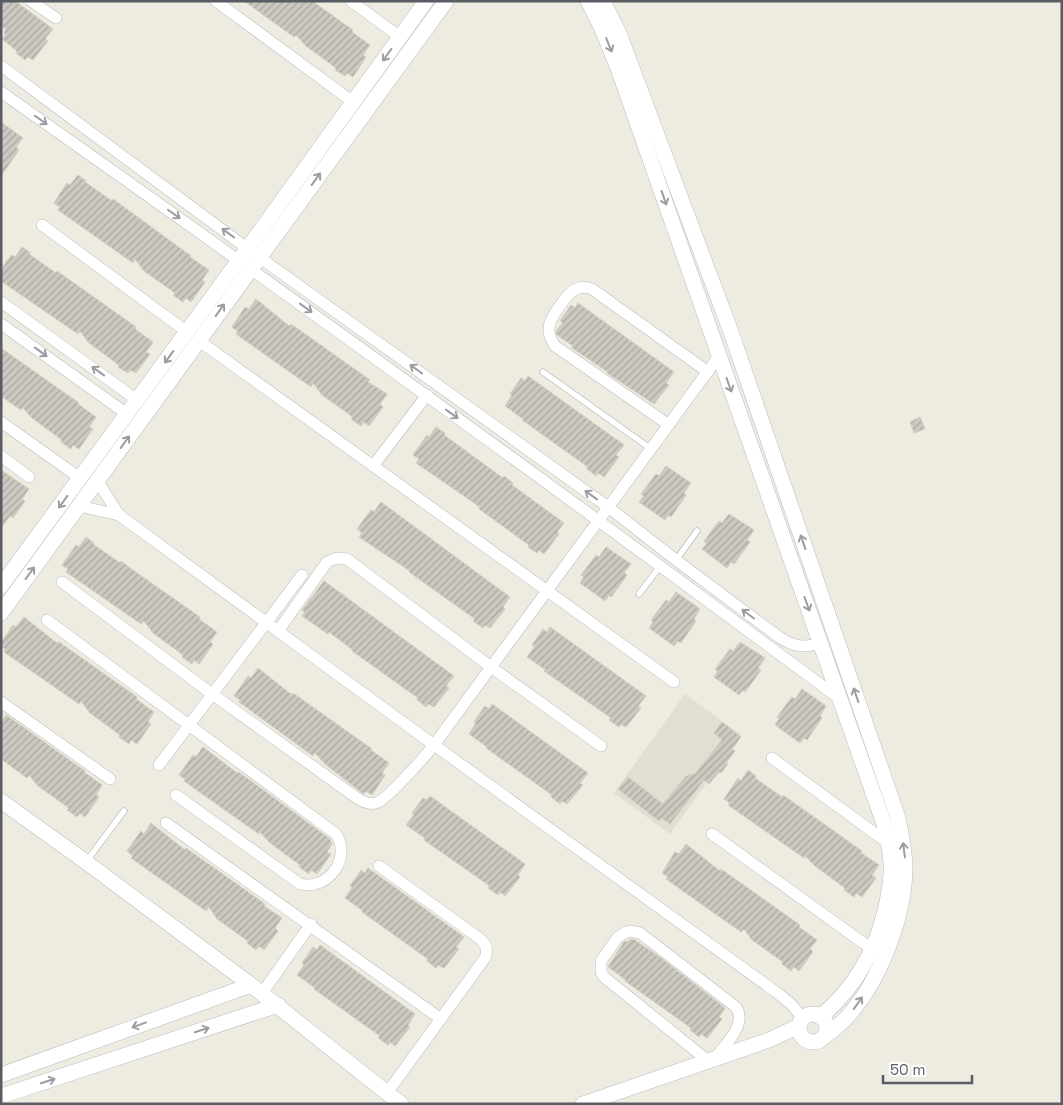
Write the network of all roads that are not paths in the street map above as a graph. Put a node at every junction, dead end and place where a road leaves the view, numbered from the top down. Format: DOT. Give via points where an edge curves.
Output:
graph roads {
  1 [pos="32,1"];
  2 [pos="216,1"];
  3 [pos="351,1"];
  4 [pos="426,1"];
  5 [pos="446,1"];
  6 [pos="588,1"];
  7 [pos="603,1"];
  8 [pos="56,18"];
  9 [pos="400,36"];
  10 [pos="1,66"];
  11 [pos="1,92"];
  12 [pos="353,102"];
  13 [pos="42,225"];
  14 [pos="250,258"];
  15 [pos="1,302"];
  16 [pos="1,324"];
  17 [pos="193,336"];
  18 [pos="719,356"];
  19 [pos="543,372"];
  20 [pos="708,372"];
  21 [pos="427,395"];
  22 [pos="137,400"];
  23 [pos="127,414"];
  24 [pos="1,422"];
  25 [pos="669,425"];
  26 [pos="651,449"];
  27 [pos="1,456"];
  28 [pos="374,466"];
  29 [pos="29,477"];
  30 [pos="80,478"];
  31 [pos="97,480"];
  32 [pos="79,506"];
  33 [pos="608,507"];
  34 [pos="119,515"];
  35 [pos="599,520"];
  36 [pos="697,531"];
  37 [pos="676,560"];
  38 [pos="661,565"];
  39 [pos="6,569"];
  40 [pos="302,575"];
  41 [pos="62,582"];
  42 [pos="1,586"];
  43 [pos="547,591"];
  44 [pos="639,594"];
  45 [pos="1,613"];
  46 [pos="47,620"];
  47 [pos="266,623"];
  48 [pos="278,631"];
  49 [pos="821,643"];
  50 [pos="491,667"];
  51 [pos="674,682"];
  52 [pos="212,694"];
  53 [pos="840,699"];
  54 [pos="1,702"];
  55 [pos="188,725"];
  56 [pos="434,745"];
  57 [pos="601,746"];
  58 [pos="772,758"];
  59 [pos="159,765"];
  60 [pos="110,779"];
  61 [pos="176,795"];
  62 [pos="1,801"];
  63 [pos="124,811"];
  64 [pos="166,822"];
  65 [pos="712,834"];
  66 [pos="888,844"];
  67 [pos="86,862"];
  68 [pos="379,866"];
  69 [pos="311,924"];
  70 [pos="873,950"];
  71 [pos="257,989"];
  72 [pos="278,1006"];
  73 [pos="820,1016"];
  74 [pos="441,1019"];
  75 [pos="802,1028"];
  76 [pos="824,1037"];
  77 [pos="712,1058"];
  78 [pos="1,1075"];
  79 [pos="387,1093"];
  80 [pos="1,1096"];
  81 [pos="401,1104"];
  82 [pos="583,1104"];
  1 -- 8 [label="street"];
  2 -- 12 [label="street"];
  3 -- 9 [label="street"];
  4 -- 9 [label="street"];
  14 -- 5 [label="street, one-way"];
  6 -- 18 [label="street, one-way" via="620,70"];
  76 -- 7 [label="street, one-way" via="847,1017 863,996 894,930 905,865 898,818 731,332 621,40"];
  9 -- 12 [label="street, one-way"];
  14 -- 10 [label="street, one-way"];
  11 -- 14 [label="street, one-way"];
  12 -- 14 [label="street"];
  13 -- 17 [label="street"];
  14 -- 17 [label="street"];
  14 -- 21 [label="street, one-way"];
  33 -- 14 [label="street, one-way"];
  22 -- 15 [label="street, one-way"];
  16 -- 23 [label="street, one-way"];
  17 -- 22 [label="street, one-way"];
  17 -- 28 [label="street"];
  31 -- 17 [label="street, one-way"];
  18 -- 20 [label="street"];
  18 -- 49 [label="street, one-way"];
  19 -- 26 [label="lane"];
  20 -- 25 [label="street"];
  20 -- 25 [label="street" via="592,289 581,287 567,296 550,322 549,334 555,346"];
  21 -- 28 [label="street"];
  21 -- 35 [label="street, one-way"];
  22 -- 23 [label="street"];
  23 -- 30 [label="street"];
  24 -- 30 [label="street"];
  25 -- 26 [label="street"];
  26 -- 33 [label="street"];
  27 -- 29 [label="street"];
  28 -- 43 [label="street"];
  30 -- 39 [label="street, one-way"];
  31 -- 32 [label="street"];
  31 -- 34 [label="street"];
  32 -- 34 [label="street"];
  45 -- 32 [label="street, one-way"];
  33 -- 35 [label="street"];
  33 -- 37 [label="street"];
  34 -- 47 [label="street"];
  35 -- 38 [label="street"];
  35 -- 43 [label="street"];
  36 -- 37 [label="lane"];
  49 -- 37 [label="street, one-way" via="801,647 788,643"];
  38 -- 44 [label="lane"];
  38 -- 53 [label="street"];
  39 -- 42 [label="street"];
  40 -- 47 [label="street"];
  41 -- 52 [label="street"];
  43 -- 50 [label="street"];
  43 -- 51 [label="street"];
  46 -- 55 [label="street"];
  47 -- 48 [label="street"];
  47 -- 52 [label="street"];
  48 -- 50 [label="street" via="327,562 342,558"];
  48 -- 56 [label="street"];
  49 -- 53 [label="street"];
  50 -- 56 [label="street"];
  50 -- 57 [label="street"];
  52 -- 55 [label="street"];
  52 -- 56 [label="street" via="370,804 383,800"];
  53 -- 66 [label="street" via="879,806"];
  54 -- 60 [label="street"];
  55 -- 59 [label="street"];
  55 -- 61 [label="street" via="336,834 342,850 341,858 321,883 300,884"];
  56 -- 75 [label="street" via="776,992 790,1004"];
  58 -- 66 [label="street"];
  62 -- 67 [label="street"];
  63 -- 67 [label="lane"];
  64 -- 69 [label="street"];
  65 -- 70 [label="street"];
  66 -- 70 [label="street" via="892,866 890,889"];
  67 -- 71 [label="street"];
  68 -- 74 [label="street" via="479,938 487,949 485,958"];
  69 -- 71 [label="street"];
  69 -- 74 [label="street"];
  70 -- 73 [label="street" via="849,989"];
  71 -- 72 [label="street"];
  71 -- 78 [label="street, one-way"];
  72 -- 79 [label="street"];
  80 -- 72 [label="street, one-way"];
  73 -- 75 [label="street" via="812,1014"];
  73 -- 76 [label="street" via="827,1028"];
  74 -- 79 [label="street"];
  75 -- 76 [label="street" via="813,1042"];
  75 -- 77 [label="street"];
  77 -- 77 [label="street" via="738,1027 740,1016 736,1007 640,933 630,930 622,934 601,961 604,978"];
  77 -- 82 [label="street"];
  79 -- 81 [label="street"];
}
